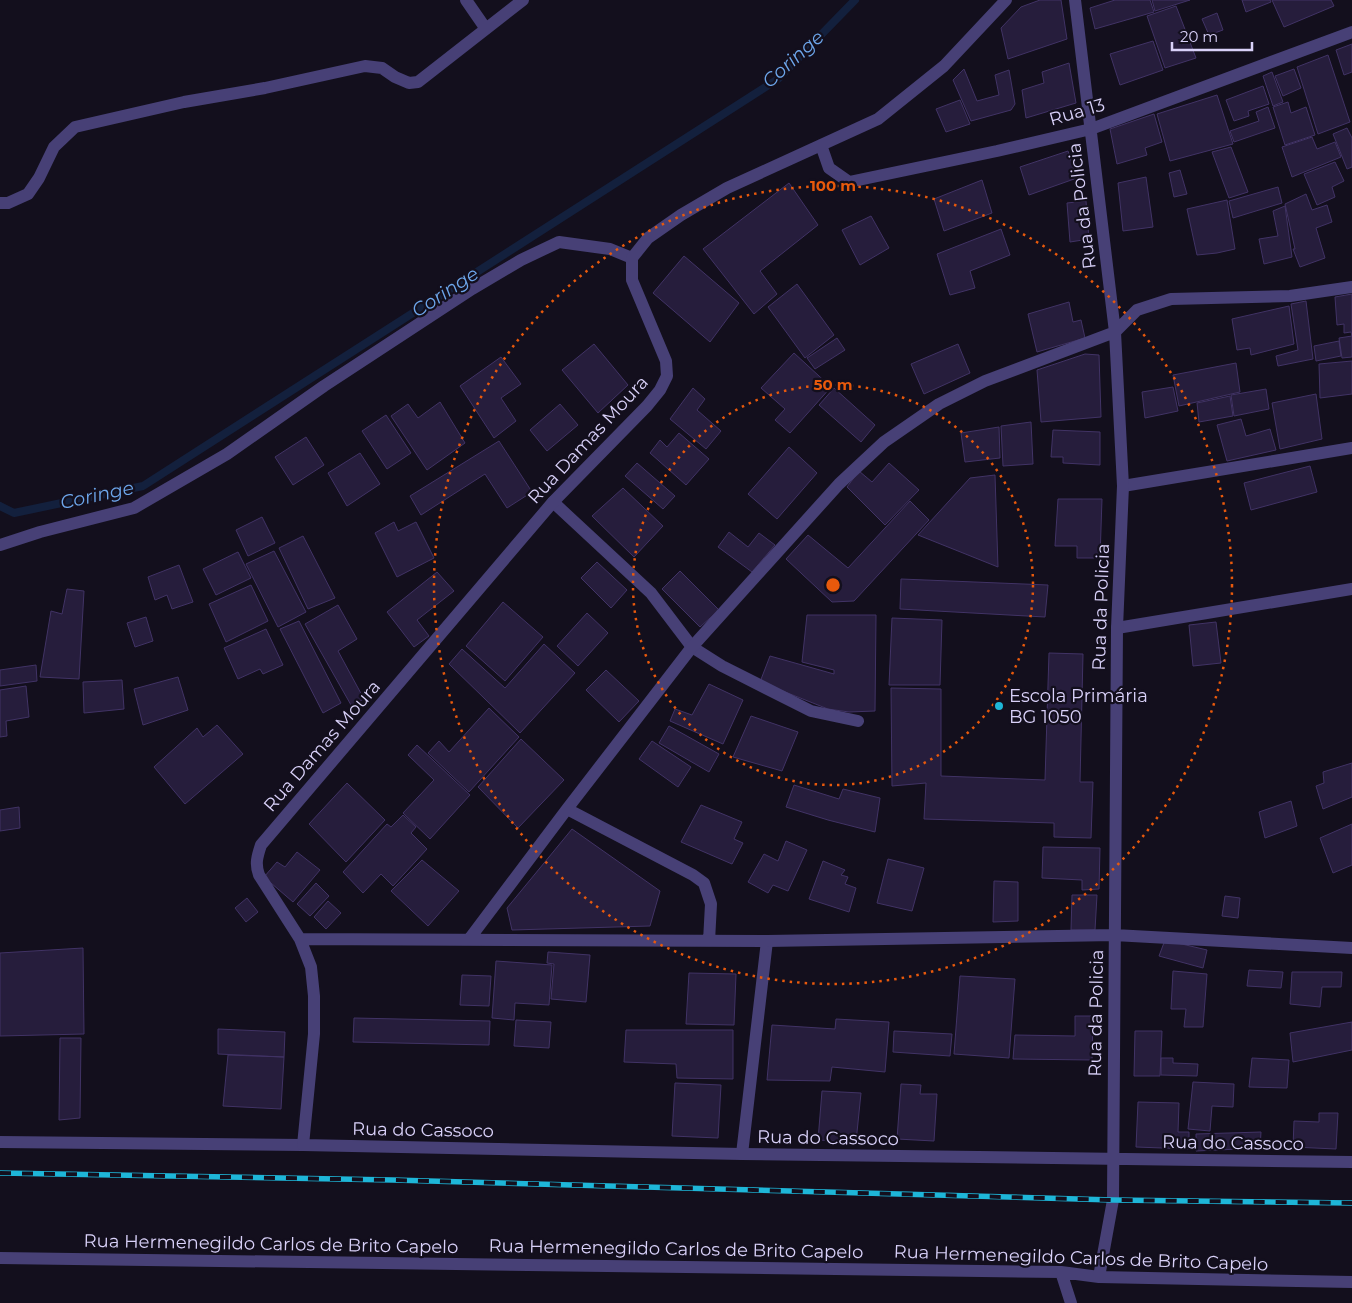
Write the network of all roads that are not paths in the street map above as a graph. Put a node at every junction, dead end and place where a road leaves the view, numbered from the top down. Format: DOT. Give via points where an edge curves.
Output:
graph roads {
  1 [pos="466,0"];
  2 [pos="523,0"];
  3 [pos="1006,0"];
  4 [pos="1075,0"];
  5 [pos="486,29"];
  6 [pos="1352,32"];
  7 [pos="1090,129"];
  8 [pos="820,145"];
  9 [pos="0,203"];
  10 [pos="632,258"];
  11 [pos="1352,287"];
  12 [pos="1115,332"];
  13 [pos="1352,448"];
  14 [pos="1123,486"];
  15 [pos="553,502"];
  16 [pos="0,545"];
  17 [pos="1352,588"];
  18 [pos="1117,628"];
  19 [pos="692,647"];
  20 [pos="858,721"];
  21 [pos="567,809"];
  22 [pos="1114,935"];
  23 [pos="470,938"];
  24 [pos="300,939"];
  25 [pos="709,940"];
  26 [pos="767,941"];
  27 [pos="1352,948"];
  28 [pos="0,1142"];
  29 [pos="303,1145"];
  30 [pos="742,1154"];
  31 [pos="1112,1159"];
  32 [pos="1352,1162"];
  33 [pos="0,1258"];
  34 [pos="1061,1272"];
  35 [pos="1099,1277"];
  36 [pos="1352,1282"];
  37 [pos="1071,1303"];
  1 -- 5 [label="street"];
  2 -- 5 [label="street"];
  3 -- 8 [label="street" via="944,66 905,98 878,119"];
  4 -- 7 [label="street, Rua da Policia"];
  5 -- 9 [label="street" via="418,82 395,77 382,68 366,66 75,127 54,147 28,194"];
  6 -- 7 [label="street, Rua 13"];
  7 -- 8 [label="street, Rua 13" via="849,182 829,168"];
  7 -- 12 [label="street, Rua da Policia"];
  8 -- 10 [label="street" via="719,192 648,238"];
  10 -- 15 [label="street, Rua Damas Moura" via="632,280 666,361 667,376 647,406"];
  10 -- 16 [label="street" via="610,249 559,242 521,260 472,290 324,386 227,454 134,508"];
  11 -- 12 [label="street" via="1290,296 1171,299 1137,310"];
  12 -- 14 [label="street, Rua da Policia"];
  12 -- 19 [label="street" via="986,381 939,404 884,442 839,484"];
  13 -- 14 [label="street"];
  14 -- 18 [label="street, Rua da Policia"];
  15 -- 19 [label="street" via="651,593"];
  15 -- 24 [label="street, Rua Damas Moura" via="261,845 256,867 266,889"];
  17 -- 18 [label="street"];
  18 -- 22 [label="street, Rua da Policia"];
  19 -- 20 [label="street" via="722,666 811,711"];
  19 -- 21 [label="street"];
  21 -- 23 [label="street"];
  21 -- 25 [label="street" via="704,883 711,904"];
  22 -- 26 [label="street"];
  22 -- 27 [label="street"];
  22 -- 31 [label="street, Rua da Policia"];
  23 -- 24 [label="street"];
  23 -- 25 [label="street"];
  24 -- 29 [label="street" via="311,967 314,996 314,1034"];
  25 -- 26 [label="street"];
  26 -- 30 [label="street"];
  28 -- 29 [label="street, Rua do Cassoco"];
  29 -- 30 [label="street, Rua do Cassoco"];
  30 -- 31 [label="street, Rua do Cassoco"];
  31 -- 32 [label="street, Rua do Cassoco"];
  31 -- 35 [label="street, Rua da Policia" via="1113,1200"];
  33 -- 34 [label="street, Rua Hermenegildo Carlos de Brito Capelo"];
  34 -- 35 [label="street, Rua Hermenegildo Carlos de Brito Capelo"];
  34 -- 37 [label="street"];
  35 -- 36 [label="street, Rua Hermenegildo Carlos de Brito Capelo"];
}
